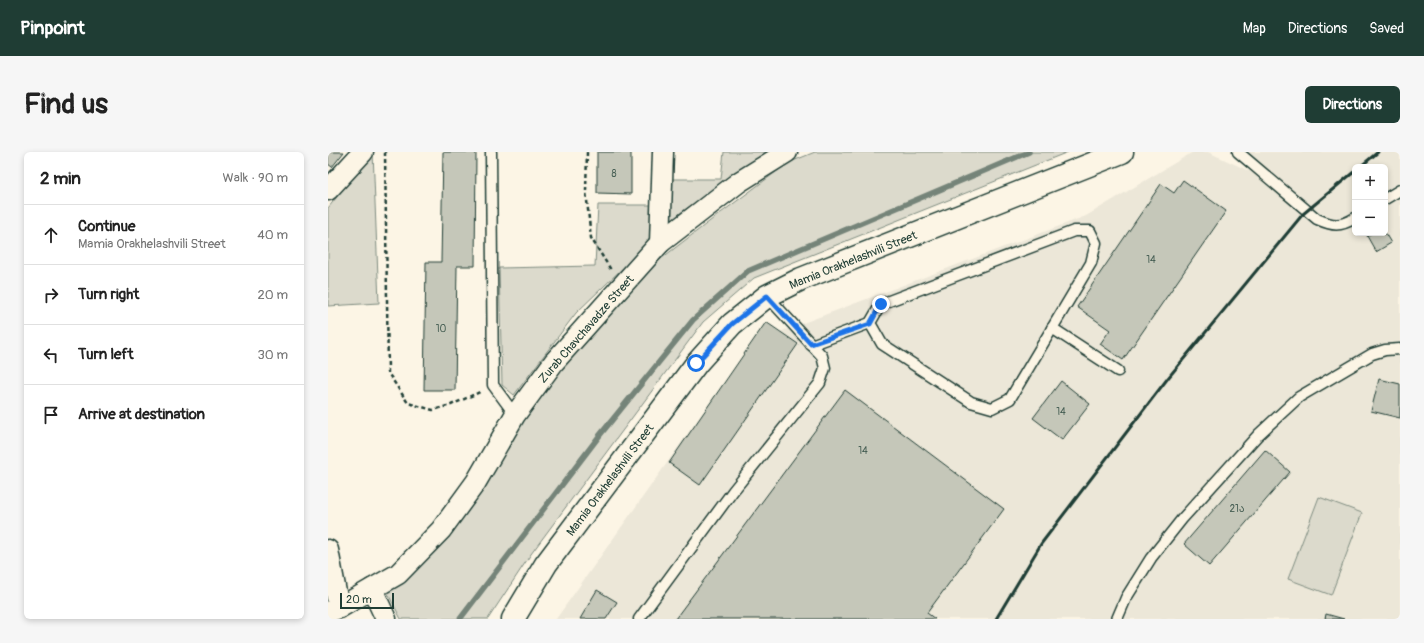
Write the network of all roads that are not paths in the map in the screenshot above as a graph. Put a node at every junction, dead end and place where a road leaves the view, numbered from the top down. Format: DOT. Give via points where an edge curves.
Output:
graph roads {
  1 [pos="363,152"];
  2 [pos="491,152"];
  3 [pos="663,152"];
  4 [pos="787,152"];
  5 [pos="1122,152"];
  6 [pos="1238,152"];
  7 [pos="328,190"];
  8 [pos="1400,190"];
  9 [pos="1388,197"];
  10 [pos="1352,220"];
  11 [pos="660,243"];
  12 [pos="767,296"];
  13 [pos="870,324"];
  14 [pos="1052,328"];
  15 [pos="811,344"];
  16 [pos="1400,349"];
  17 [pos="1118,371"];
  18 [pos="515,415"];
  19 [pos="328,550"];
  20 [pos="372,589"];
  21 [pos="334,610"];
  22 [pos="386,619"];
  23 [pos="513,619"];
  24 [pos="639,619"];
  25 [pos="1117,619"];
  1 -- 7 [label="street"];
  2 -- 18 [label="lane" via="493,385"];
  3 -- 11 [label="street"];
  4 -- 11 [label="street, Zurab Chavchavadze Street" via="739,182"];
  5 -- 12 [label="street, Mamia Orakhelashvili Street" via="801,279"];
  6 -- 10 [label="lane" via="1316,219 1330,225 1345,224"];
  8 -- 9 [label="lane"];
  11 -- 18 [label="street, Zurab Chavchavadze Street" via="554,362"];
  12 -- 15 [label="lane"];
  12 -- 23 [label="street, Mamia Orakhelashvili Street" via="732,324 696,363 546,564"];
  13 -- 14 [label="lane" via="882,344 971,402 992,408 1010,399"];
  13 -- 14 [label="lane" via="881,304 1074,231 1090,231 1096,243 1091,263"];
  13 -- 15 [label="lane"];
  14 -- 17 [label="lane"];
  15 -- 24 [label="lane" via="822,356 825,368 820,383 733,491"];
  16 -- 25 [label="lane" via="1372,354 1299,397 1258,435 1151,558 1126,598"];
  18 -- 20 [label="street, Zurab Chavchavadze Street" via="476,482 442,530 398,574"];
  19 -- 21 [label="street"];
  20 -- 21 [label="street, Zurab Chavchavadze Street"];
  20 -- 22 [label="street"];
}
